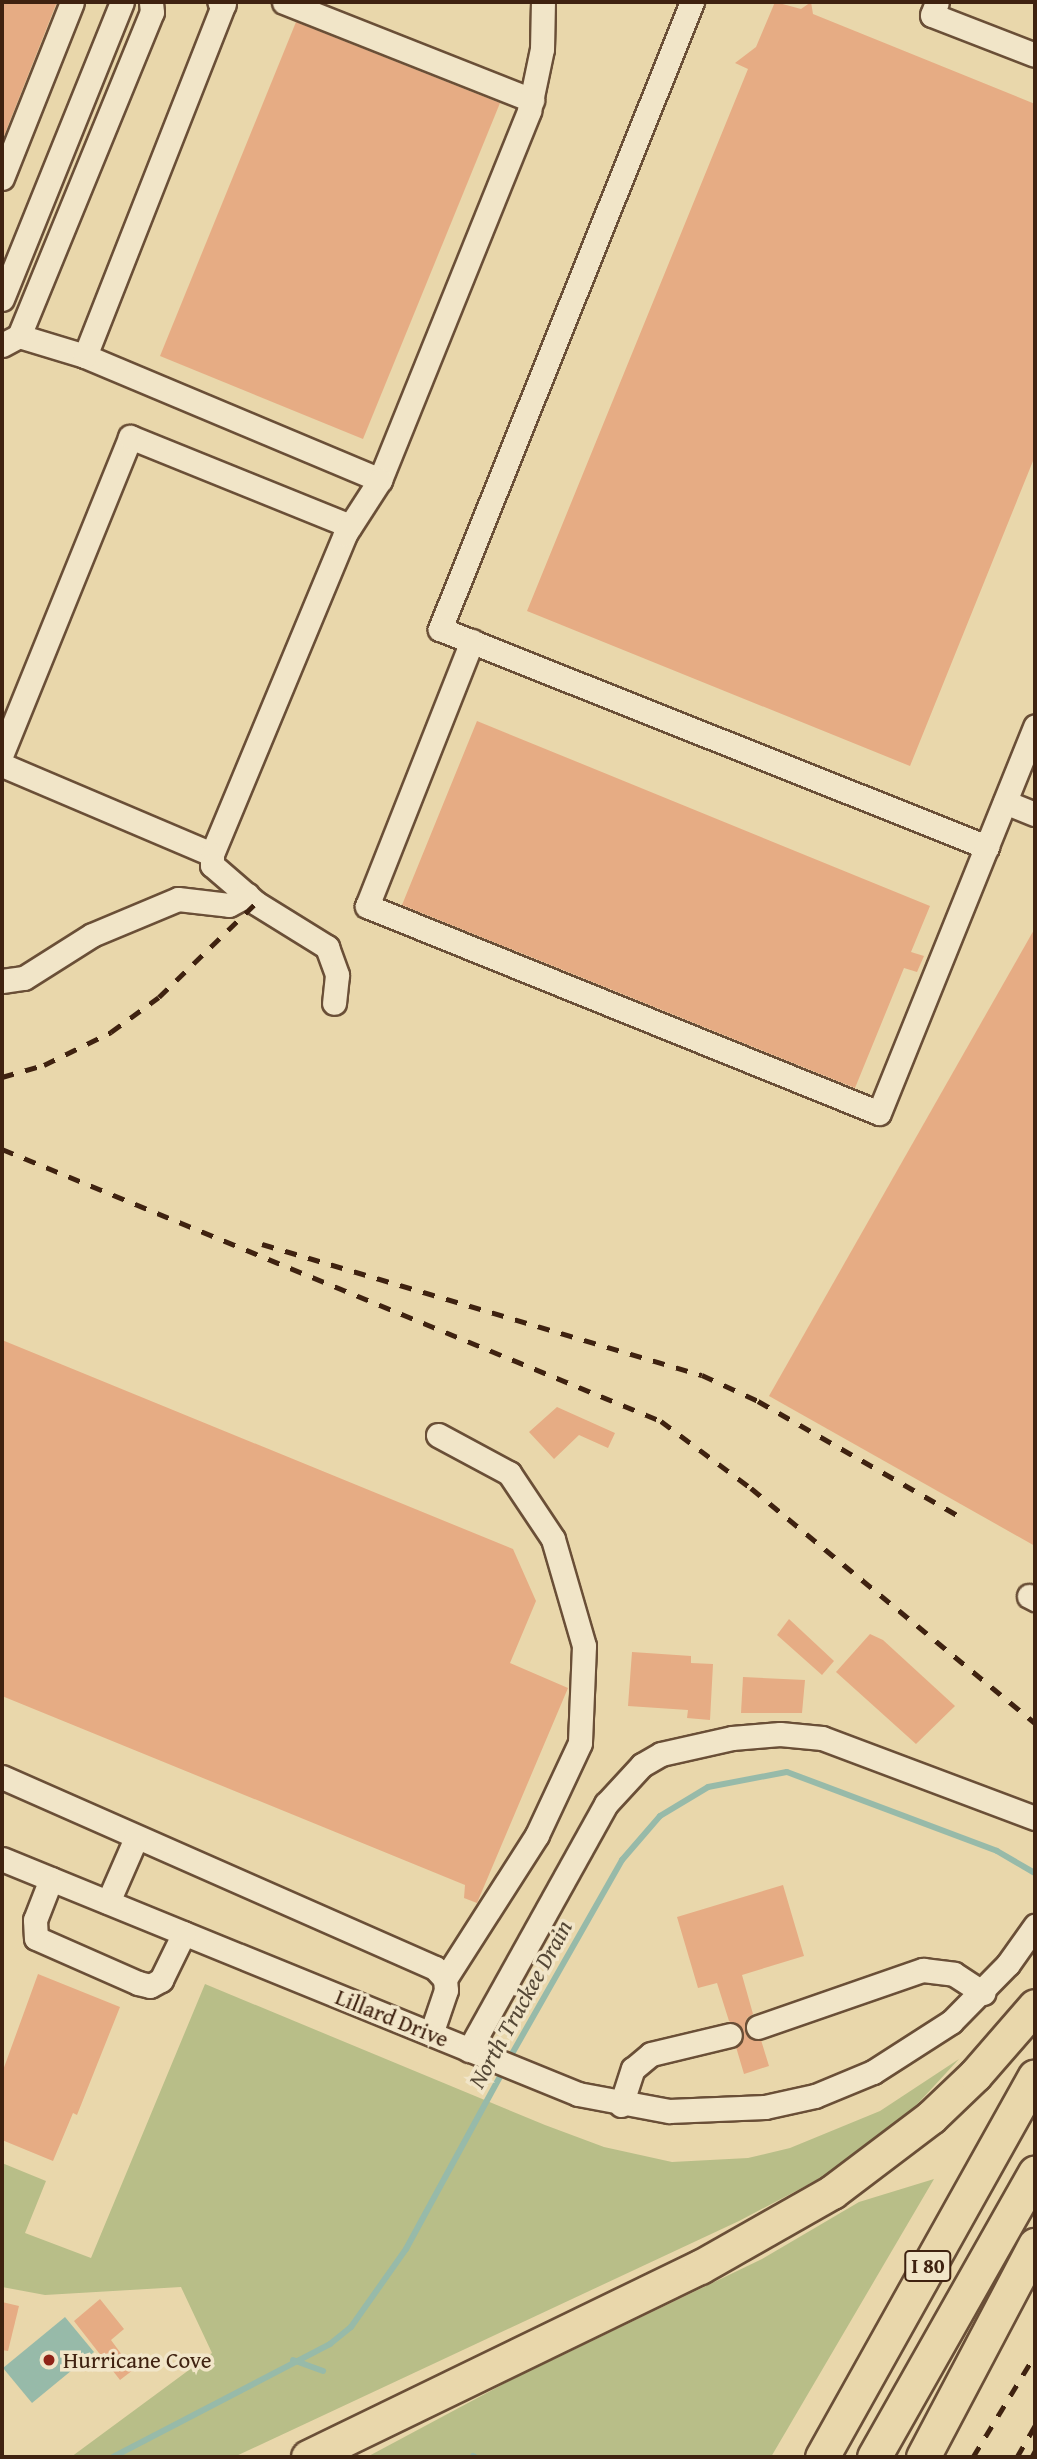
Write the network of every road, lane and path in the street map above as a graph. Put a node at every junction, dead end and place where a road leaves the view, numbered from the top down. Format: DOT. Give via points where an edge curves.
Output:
graph roads {
  1 [pos="72,2"];
  2 [pos="122,2"];
  3 [pos="151,2"];
  4 [pos="226,2"];
  5 [pos="285,2"];
  6 [pos="543,2"];
  7 [pos="692,2"];
  8 [pos="937,2"];
  9 [pos="1035,55"];
  10 [pos="532,100"];
  11 [pos="2,178"];
  12 [pos="2,299"];
  13 [pos="10,340"];
  14 [pos="85,356"];
  15 [pos="380,480"];
  16 [pos="350,526"];
  17 [pos="472,641"];
  18 [pos="1035,726"];
  19 [pos="2,753"];
  20 [pos="2,765"];
  21 [pos="1005,802"];
  22 [pos="1035,814"];
  23 [pos="987,847"];
  24 [pos="212,854"];
  25 [pos="247,895"];
  26 [pos="2,981"];
  27 [pos="334,1003"];
  28 [pos="438,1436"];
  29 [pos="2,1777"];
  30 [pos="1035,1818"];
  31 [pos="135,1838"];
  32 [pos="2,1859"];
  33 [pos="51,1879"];
  34 [pos="108,1902"];
  35 [pos="1035,1926"];
  36 [pos="184,1933"];
  37 [pos="445,1979"];
  38 [pos="983,1993"];
  39 [pos="1035,2006"];
  40 [pos="758,2027"];
  41 [pos="431,2034"];
  42 [pos="730,2035"];
  43 [pos="478,2053"];
  44 [pos="1035,2076"];
  45 [pos="621,2105"];
  46 [pos="1035,2172"];
  47 [pos="1035,2245"];
  48 [pos="308,2457"];
  49 [pos="822,2457"];
  50 [pos="874,2457"];
  51 [pos="923,2457"];
  1 -- 11 [label="street"];
  2 -- 12 [label="street"];
  3 -- 13 [label="street" via="152,12"];
  4 -- 14 [label="street"];
  5 -- 10 [label="street"];
  6 -- 10 [label="street" via="542,48"];
  7 -- 17 [label="street" via="440,629"];
  8 -- 9 [label="street" via="932,15"];
  10 -- 15 [label="street"];
  13 -- 14 [label="street"];
  14 -- 15 [label="street"];
  15 -- 16 [label="street"];
  16 -- 19 [label="street" via="130,437"];
  16 -- 24 [label="street"];
  17 -- 23 [label="street"];
  17 -- 23 [label="street" via="367,906 879,1113"];
  18 -- 21 [label="street"];
  20 -- 24 [label="street"];
  21 -- 22 [label="street"];
  21 -- 23 [label="street"];
  24 -- 25 [label="street" via="212,865"];
  25 -- 26 [label="street" via="229,905 178,899 92,935 24,978"];
  25 -- 27 [label="street" via="327,947 337,975"];
  28 -- 37 [label="street" via="509,1473 554,1539 584,1646 580,1743 537,1835"];
  29 -- 31 [label="street"];
  30 -- 43 [label="street" via="822,1738 732,1738 661,1754 642,1765 606,1804"];
  31 -- 34 [label="street"];
  31 -- 37 [label="street" via="411,1955"];
  32 -- 33 [label="street, Lillard Drive"];
  33 -- 34 [label="street, Lillard Drive"];
  33 -- 36 [label="street" via="34,1920 36,1938 138,1983 150,1986 161,1980"];
  34 -- 36 [label="street, Lillard Drive"];
  35 -- 38 [label="street, Lillard Drive"];
  36 -- 41 [label="street, Lillard Drive"];
  37 -- 41 [label="street" via="446,1990"];
  38 -- 40 [label="street" via="954,1974 923,1969"];
  38 -- 45 [label="street, Lillard Drive" via="911,2052 837,2088 765,2107 717,2112"];
  39 -- 48 [label="highway" via="931,2117 832,2192 700,2267"];
  41 -- 43 [label="street, Lillard Drive"];
  42 -- 45 [label="street" via="651,2054 633,2069"];
  43 -- 45 [label="street, Lillard Drive"];
  44 -- 49 [label="highway, I 80"];
  46 -- 50 [label="highway, I 80"];
  47 -- 51 [label="highway"];
}
